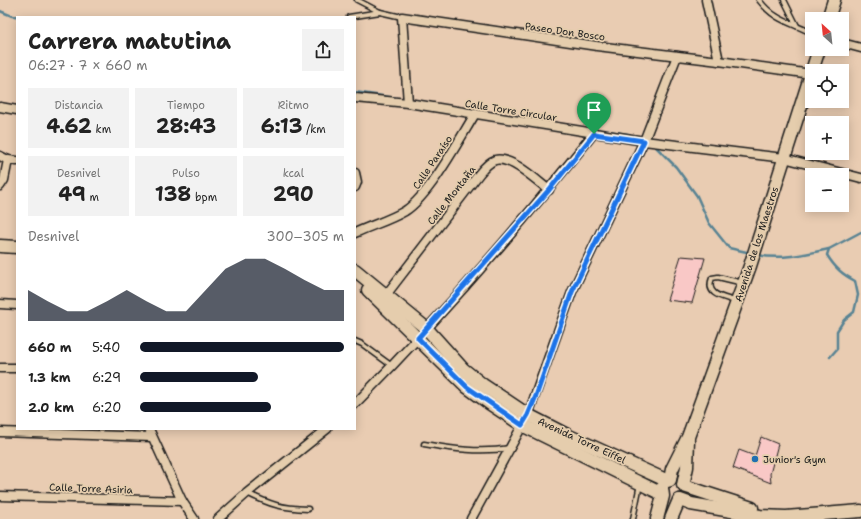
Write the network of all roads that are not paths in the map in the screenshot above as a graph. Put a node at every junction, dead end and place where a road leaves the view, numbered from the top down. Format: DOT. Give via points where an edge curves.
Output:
graph roads {
  1 [pos="357,0"];
  2 [pos="706,0"];
  3 [pos="759,0"];
  4 [pos="784,0"];
  5 [pos="834,0"];
  6 [pos="380,12"];
  7 [pos="830,12"];
  8 [pos="355,16"];
  9 [pos="402,17"];
  10 [pos="797,26"];
  11 [pos="805,29"];
  12 [pos="849,45"];
  13 [pos="861,48"];
  14 [pos="677,56"];
  15 [pos="719,61"];
  16 [pos="805,73"];
  17 [pos="805,93"];
  18 [pos="356,98"];
  19 [pos="408,103"];
  20 [pos="0,107"];
  21 [pos="16,110"];
  22 [pos="475,114"];
  23 [pos="594,134"];
  24 [pos="644,141"];
  25 [pos="4,158"];
  26 [pos="784,158"];
  27 [pos="16,161"];
  28 [pos="861,178"];
  29 [pos="0,186"];
  30 [pos="549,190"];
  31 [pos="356,233"];
  32 [pos="0,239"];
  33 [pos="16,240"];
  34 [pos="0,246"];
  35 [pos="16,247"];
  36 [pos="356,271"];
  37 [pos="356,280"];
  38 [pos="744,283"];
  39 [pos="386,295"];
  40 [pos="737,302"];
  41 [pos="0,304"];
  42 [pos="16,305"];
  43 [pos="427,329"];
  44 [pos="418,338"];
  45 [pos="356,341"];
  46 [pos="392,366"];
  47 [pos="0,368"];
  48 [pos="16,368"];
  49 [pos="356,403"];
  50 [pos="525,420"];
  51 [pos="326,430"];
  52 [pos="0,432"];
  53 [pos="150,433"];
  54 [pos="688,437"];
  55 [pos="424,444"];
  56 [pos="510,448"];
  57 [pos="669,480"];
  58 [pos="640,483"];
  59 [pos="684,486"];
  60 [pos="247,493"];
  61 [pos="663,495"];
  62 [pos="0,496"];
  63 [pos="680,500"];
  64 [pos="182,501"];
  65 [pos="861,507"];
  66 [pos="308,509"];
  67 [pos="861,511"];
  68 [pos="194,519"];
  69 [pos="218,519"];
  70 [pos="471,519"];
  71 [pos="633,519"];
  72 [pos="657,519"];
  73 [pos="671,519"];
  1 -- 6 [label="lane"];
  2 -- 15 [label="street"];
  3 -- 10 [label="lane" via="772,14 784,22"];
  4 -- 10 [label="lane"];
  5 -- 7 [label="street"];
  6 -- 8 [label="lane"];
  6 -- 9 [label="lane"];
  9 -- 14 [label="street, Paseo Don Bosco"];
  9 -- 19 [label="street"];
  10 -- 11 [label="lane"];
  12 -- 13 [label="street"];
  14 -- 15 [label="street, Paseo Don Bosco"];
  14 -- 24 [label="street"];
  15 -- 16 [label="street, Paseo Don Bosco"];
  17 -- 26 [label="street, Avenida de los Maestros"];
  18 -- 19 [label="street, Calle Torre Circular"];
  19 -- 22 [label="street, Calle Torre Circular"];
  20 -- 21 [label="street"];
  22 -- 23 [label="street, Calle Torre Circular"];
  22 -- 31 [label="street, Calle Paraíso" via="437,175 416,202 389,219"];
  23 -- 24 [label="street, Calle Torre Circular"];
  23 -- 30 [label="street"];
  24 -- 26 [label="street, Calle Torre Circular"];
  24 -- 50 [label="street" via="572,292"];
  25 -- 27 [label="street"];
  25 -- 29 [label="street" via="4,180"];
  26 -- 28 [label="street, Calle Torre Circular"];
  26 -- 38 [label="street, Avenida de los Maestros"];
  30 -- 39 [label="street, Calle Montaña" via="512,163 503,159 494,161 479,174"];
  30 -- 43 [label="street"];
  32 -- 33 [label="street"];
  34 -- 35 [label="street"];
  36 -- 39 [label="street, Avenida Torre Eiffel"];
  37 -- 44 [label="street, Avenida Torre Eiffel"];
  38 -- 40 [label="street, Avenida de los Maestros"];
  38 -- 40 [label="lane" via="718,276 712,278 710,290 714,294"];
  39 -- 43 [label="street, Avenida Torre Eiffel"];
  40 -- 54 [label="street, Avenida de los Maestros"];
  41 -- 42 [label="street"];
  43 -- 44 [label="street"];
  43 -- 50 [label="street, Avenida Torre Eiffel" via="463,369"];
  44 -- 46 [label="street"];
  44 -- 50 [label="street, Avenida Torre Eiffel" via="467,387"];
  45 -- 46 [label="lane"];
  46 -- 49 [label="street"];
  47 -- 48 [label="street"];
  50 -- 56 [label="street"];
  50 -- 57 [label="street, Avenida Torre Eiffel" via="567,435"];
  50 -- 58 [label="street, Avenida Torre Eiffel"];
  51 -- 60 [label="street"];
  52 -- 53 [label="street"];
  53 -- 64 [label="street"];
  54 -- 57 [label="street, Avenida de los Maestros"];
  54 -- 59 [label="street, Avenida de los Maestros" via="688,467"];
  55 -- 56 [label="lane" via="464,450"];
  56 -- 70 [label="street"];
  57 -- 59 [label="street" via="678,480"];
  57 -- 61 [label="street" via="662,486"];
  58 -- 61 [label="street, Avenida Torre Eiffel"];
  58 -- 71 [label="lane"];
  59 -- 63 [label="street" via="684,494"];
  59 -- 65 [label="street" via="761,510 805,511"];
  60 -- 66 [label="lane" via="280,507"];
  60 -- 69 [label="street"];
  61 -- 63 [label="street" via="669,501"];
  61 -- 72 [label="street"];
  62 -- 64 [label="street, Calle Torre Asiria"];
  63 -- 67 [label="street" via="760,516 786,518"];
  63 -- 73 [label="street"];
  64 -- 68 [label="street"];
}
